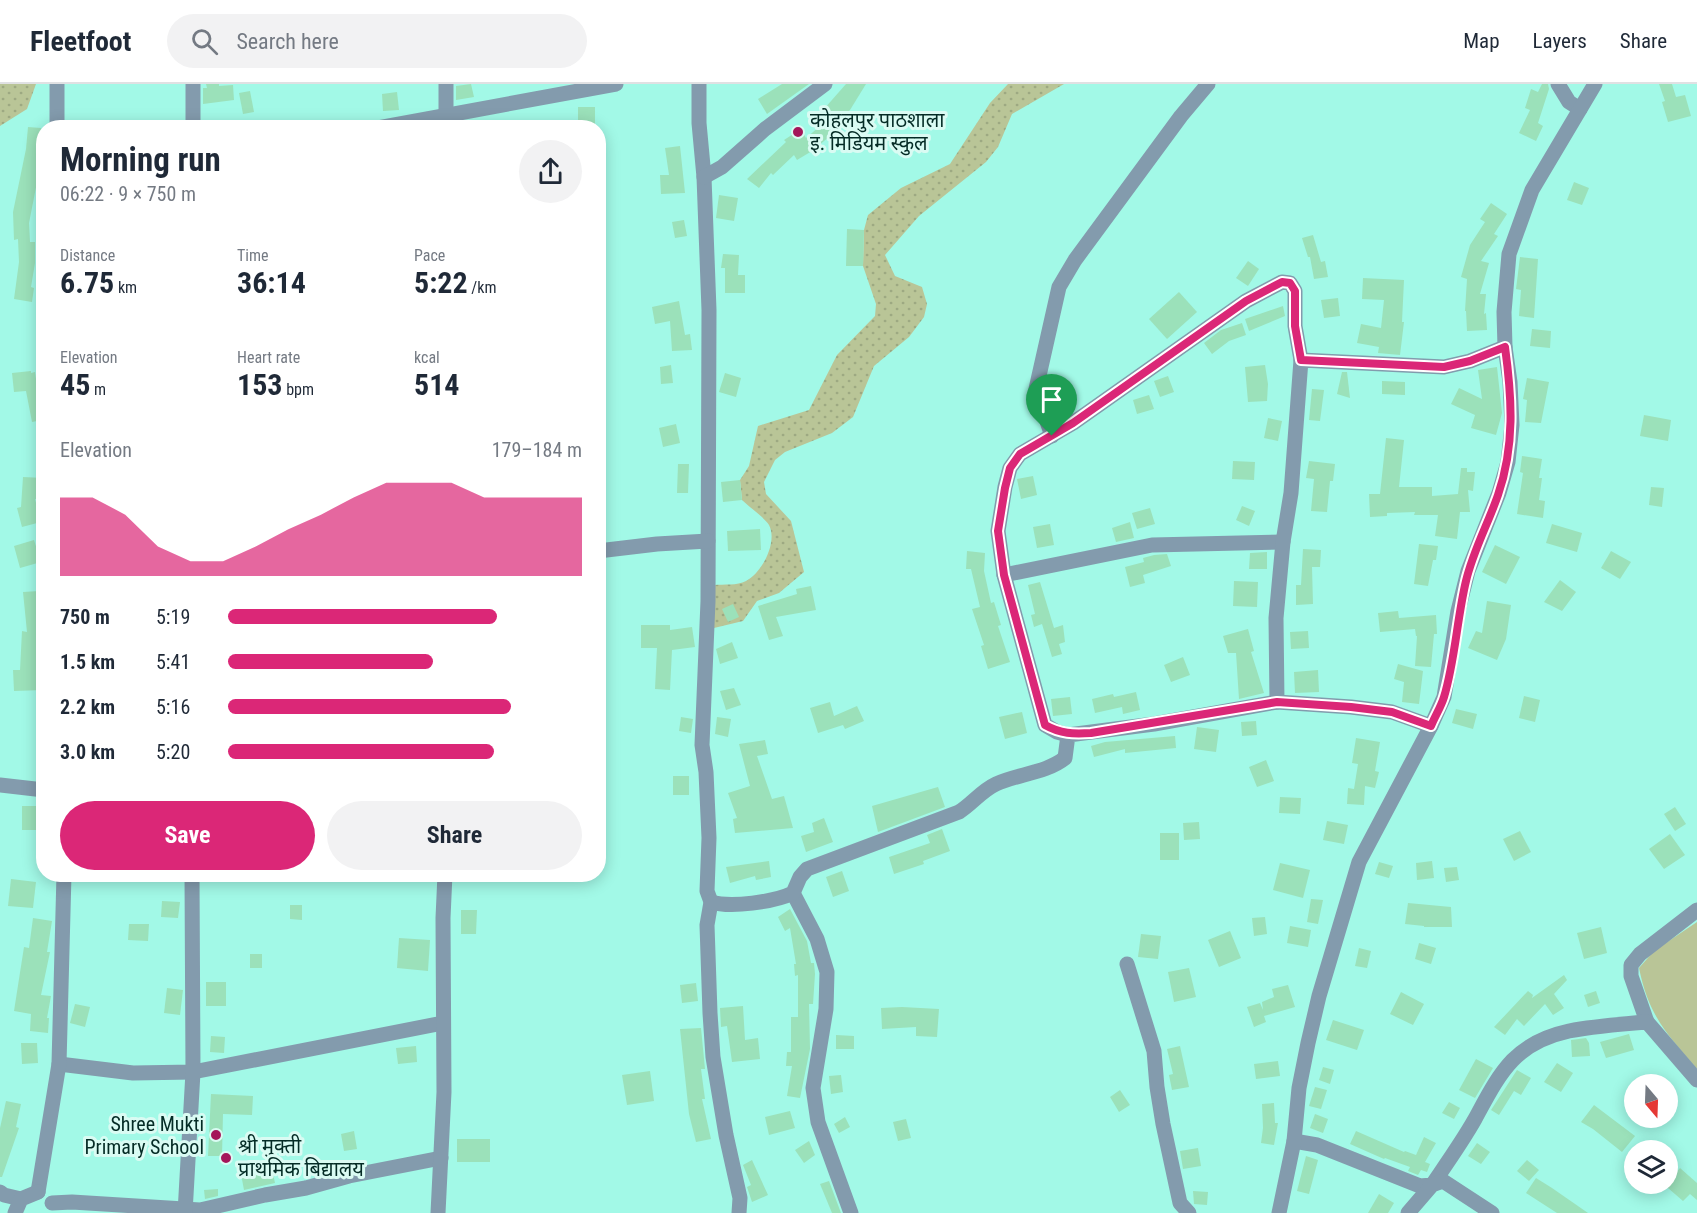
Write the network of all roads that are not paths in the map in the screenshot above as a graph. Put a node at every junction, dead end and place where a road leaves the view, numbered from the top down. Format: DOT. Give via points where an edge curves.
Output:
graph roads {
  1 [pos="57,84"];
  2 [pos="193,84"];
  3 [pos="446,84"];
  4 [pos="616,84"];
  5 [pos="699,84"];
  6 [pos="825,84"];
  7 [pos="1208,84"];
  8 [pos="1558,84"];
  9 [pos="1595,84"];
  10 [pos="1580,109"];
  11 [pos="57,120"];
  12 [pos="192,120"];
  13 [pos="446,120"];
  14 [pos="451,120"];
  15 [pos="704,177"];
  16 [pos="1505,347"];
  17 [pos="1301,360"];
  18 [pos="1052,436"];
  19 [pos="708,541"];
  20 [pos="1283,542"];
  21 [pos="606,550"];
  22 [pos="1004,575"];
  23 [pos="1277,702"];
  24 [pos="1431,726"];
  25 [pos="1068,735"];
  26 [pos="0,785"];
  27 [pos="36,789"];
  28 [pos="64,882"];
  29 [pos="192,882"];
  30 [pos="445,882"];
  31 [pos="793,894"];
  32 [pos="711,902"];
  33 [pos="1697,910"];
  34 [pos="1127,963"];
  35 [pos="1647,1022"];
  36 [pos="443,1023"];
  37 [pos="58,1064"];
  38 [pos="193,1072"];
  39 [pos="1697,1080"];
  40 [pos="1294,1141"];
  41 [pos="441,1158"];
  42 [pos="1432,1185"];
  43 [pos="0,1192"];
  44 [pos="38,1192"];
  45 [pos="18,1206"];
  46 [pos="52,1208"];
  47 [pos="185,1211"];
  48 [pos="438,1213"];
  49 [pos="739,1213"];
  50 [pos="851,1213"];
  51 [pos="1189,1213"];
  52 [pos="1279,1213"];
  53 [pos="1408,1213"];
  54 [pos="1492,1213"];
  1 -- 11 [label="street"];
  2 -- 12 [label="street"];
  3 -- 13 [label="street"];
  4 -- 14 [label="street"];
  5 -- 15 [label="street"];
  6 -- 15 [label="street" via="722,167"];
  7 -- 18 [label="street" via="1075,260 1059,287 1036,389"];
  8 -- 10 [label="street" via="1569,102"];
  9 -- 10 [label="street"];
  10 -- 16 [label="street" via="1532,190 1509,254"];
  15 -- 19 [label="street" via="710,310"];
  16 -- 17 [label="street" via="1444,367"];
  16 -- 24 [label="street" via="1512,425 1508,462 1468,571 1444,697"];
  17 -- 18 [label="street" via="1295,326 1295,291 1290,283 1282,282 1246,301"];
  17 -- 20 [label="street" via="1292,493"];
  18 -- 22 [label="street" via="1020,454 1010,468 998,531"];
  19 -- 21 [label="street"];
  19 -- 32 [label="street" via="702,745 709,838 707,891"];
  20 -- 22 [label="street" via="1152,545"];
  20 -- 23 [label="street" via="1276,618"];
  22 -- 25 [label="street" via="1045,725"];
  23 -- 24 [label="street" via="1392,712"];
  23 -- 25 [label="street"];
  24 -- 40 [label="street" via="1359,862 1308,1043"];
  25 -- 31 [label="street" via="1065,758 1056,766 997,784 959,812 807,869"];
  26 -- 27 [label="street"];
  28 -- 37 [label="street"];
  29 -- 38 [label="street"];
  30 -- 36 [label="street"];
  31 -- 32 [label="street" via="722,905"];
  31 -- 50 [label="street" via="817,939 827,972 826,1009 813,1088 818,1122"];
  32 -- 49 [label="street" via="707,925 713,1057 740,1198"];
  33 -- 35 [label="street" via="1631,965"];
  34 -- 51 [label="street" via="1154,1051 1163,1124 1180,1203"];
  35 -- 39 [label="street"];
  35 -- 42 [label="street" via="1568,1031 1518,1054 1504,1068"];
  36 -- 38 [label="street"];
  36 -- 41 [label="street"];
  37 -- 38 [label="street" via="133,1073"];
  37 -- 44 [label="street"];
  38 -- 47 [label="street"];
  40 -- 42 [label="street" via="1317,1145 1420,1186"];
  40 -- 52 [label="street"];
  41 -- 47 [label="street"];
  41 -- 48 [label="street"];
  42 -- 53 [label="street"];
  42 -- 54 [label="street" via="1443,1181"];
  43 -- 45 [label="street"];
  44 -- 45 [label="street"];
  44 -- 46 [label="street"];
  46 -- 47 [label="street"];
}
